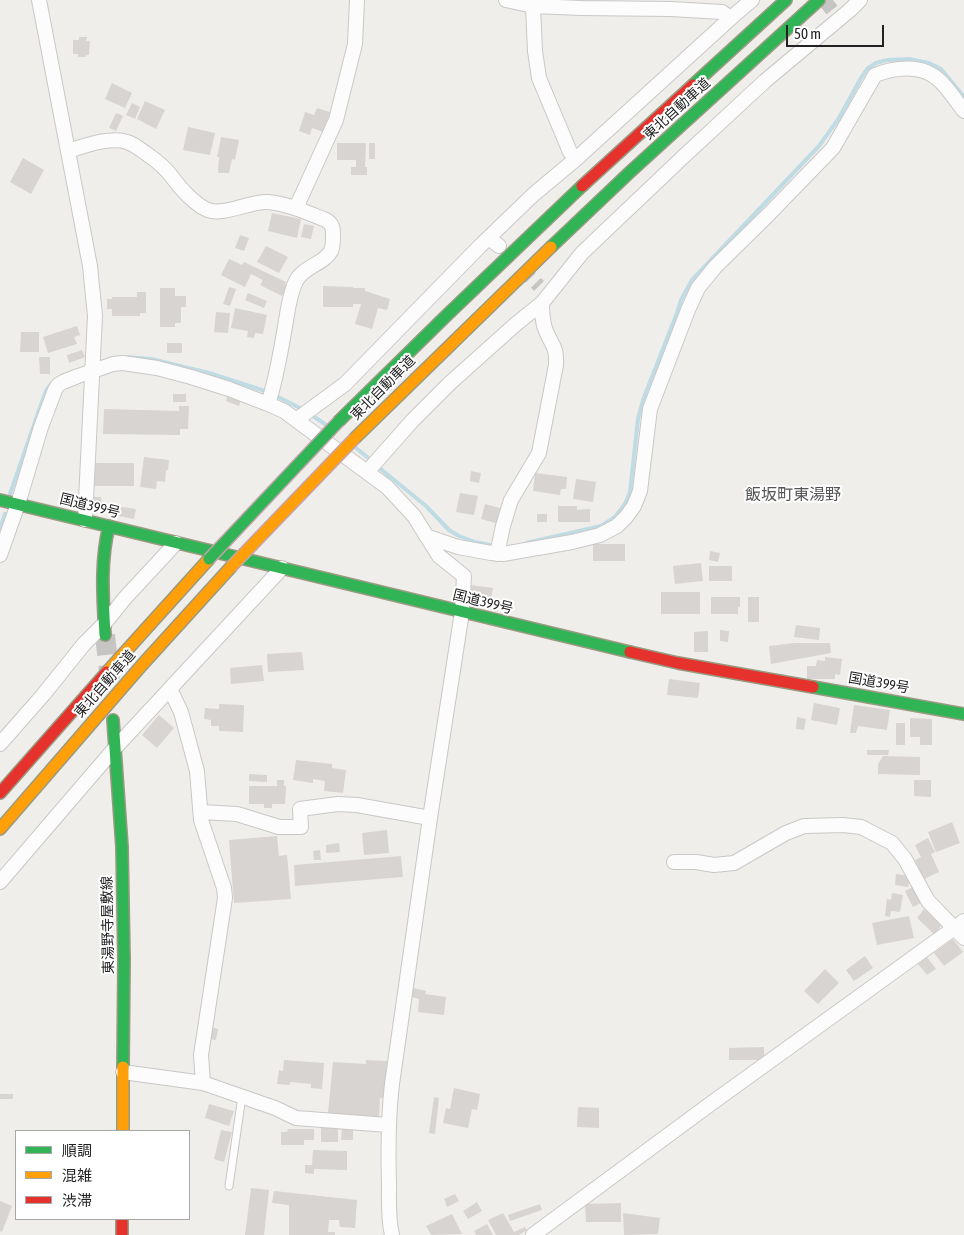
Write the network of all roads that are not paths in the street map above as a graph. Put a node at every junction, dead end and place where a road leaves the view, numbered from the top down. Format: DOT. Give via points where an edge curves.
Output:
graph roads {
  1 [pos="38,0"];
  2 [pos="356,0"];
  3 [pos="506,0"];
  4 [pos="752,0"];
  5 [pos="786,0"];
  6 [pos="819,0"];
  7 [pos="860,0"];
  8 [pos="534,3"];
  9 [pos="730,18"];
  10 [pos="964,111"];
  11 [pos="68,151"];
  12 [pos="576,159"];
  13 [pos="296,208"];
  14 [pos="543,294"];
  15 [pos="92,364"];
  16 [pos="270,397"];
  17 [pos="304,415"];
  18 [pos="372,466"];
  19 [pos="0,500"];
  20 [pos="18,504"];
  21 [pos="85,520"];
  22 [pos="109,526"];
  23 [pos="426,536"];
  24 [pos="176,543"];
  25 [pos="498,548"];
  26 [pos="0,555"];
  27 [pos="282,568"];
  28 [pos="462,612"];
  29 [pos="105,629"];
  30 [pos="170,689"];
  31 [pos="964,714"];
  32 [pos="113,720"];
  33 [pos="0,744"];
  34 [pos="115,748"];
  35 [pos="0,793"];
  36 [pos="201,812"];
  37 [pos="430,818"];
  38 [pos="0,828"];
  39 [pos="674,862"];
  40 [pos="0,882"];
  41 [pos="959,924"];
  42 [pos="964,938"];
  43 [pos="123,1072"];
  44 [pos="203,1083"];
  45 [pos="242,1096"];
  46 [pos="388,1125"];
  47 [pos="123,1130"];
  48 [pos="229,1186"];
  49 [pos="122,1220"];
  50 [pos="540,1233"];
  51 [pos="122,1235"];
  52 [pos="392,1235"];
  1 -- 11 [label="street"];
  2 -- 13 [label="street" via="355,44 336,120"];
  3 -- 8 [label="street"];
  4 -- 9 [label="street"];
  5 -- 35 [label="main road, 東北自動車道, bridge" via="614,156 339,421 208,559"];
  6 -- 38 [label="main road, 東北自動車道, bridge" via="562,236 355,438 142,665"];
  7 -- 14 [label="street" via="836,14 582,253"];
  8 -- 9 [label="street" via="582,8 722,12"];
  8 -- 12 [label="street" via="539,78 570,152"];
  9 -- 12 [label="street"];
  10 -- 25 [label="street" via="948,89 928,72 898,69 875,75 833,148 698,288 650,410 640,491 634,506 617,526 600,535 503,554"];
  11 -- 13 [label="street" via="101,142 128,142 164,166 179,186 208,210 218,212 269,202"];
  11 -- 15 [label="street" via="90,266 94,316"];
  12 -- 17 [label="street" via="534,194 494,242 345,384"];
  13 -- 16 [label="street" via="330,223 333,228 332,246 325,258 296,280"];
  14 -- 18 [label="street" via="516,324 412,420"];
  14 -- 25 [label="street" via="542,318 557,354 556,365 539,453 511,500"];
  15 -- 16 [label="street" via="123,363 157,368"];
  15 -- 20 [label="street" via="55,390"];
  15 -- 21 [label="street"];
  16 -- 17 [label="street" via="284,411"];
  17 -- 18 [label="street"];
  18 -- 23 [label="street" via="414,516"];
  19 -- 20 [label="main road, 国道399号"];
  20 -- 21 [label="main road, 国道399号"];
  20 -- 26 [label="street"];
  21 -- 22 [label="main road, 国道399号"];
  22 -- 24 [label="main road, 国道399号"];
  22 -- 29 [label="main road" via="103,551"];
  23 -- 25 [label="street" via="458,547"];
  23 -- 28 [label="street" via="438,556 464,576"];
  24 -- 27 [label="main road, 国道399号"];
  24 -- 29 [label="street" via="125,598"];
  27 -- 28 [label="main road, 国道399号"];
  27 -- 30 [label="street"];
  28 -- 31 [label="main road, 国道399号" via="678,663"];
  28 -- 37 [label="street"];
  29 -- 33 [label="street" via="84,644"];
  30 -- 34 [label="street"];
  30 -- 36 [label="street" via="181,712 197,771"];
  32 -- 34 [label="main road, 東湯野寺屋敷線"];
  34 -- 40 [label="street"];
  34 -- 43 [label="main road, 東湯野寺屋敷線" via="122,847"];
  36 -- 37 [label="street" via="238,814 279,827 301,827 300,809 338,804"];
  36 -- 44 [label="street" via="225,898 201,1055"];
  37 -- 46 [label="street"];
  39 -- 41 [label="street" via="734,863 804,826 862,828 892,842 928,901"];
  41 -- 42 [label="street"];
  41 -- 50 [label="street" via="709,1105"];
  43 -- 44 [label="street"];
  43 -- 47 [label="main road, 東湯野寺屋敷線"];
  44 -- 45 [label="street"];
  45 -- 46 [label="street" via="296,1118"];
  45 -- 48 [label="lane"];
  46 -- 52 [label="street" via="389,1223"];
  49 -- 51 [label="main road"];
}
